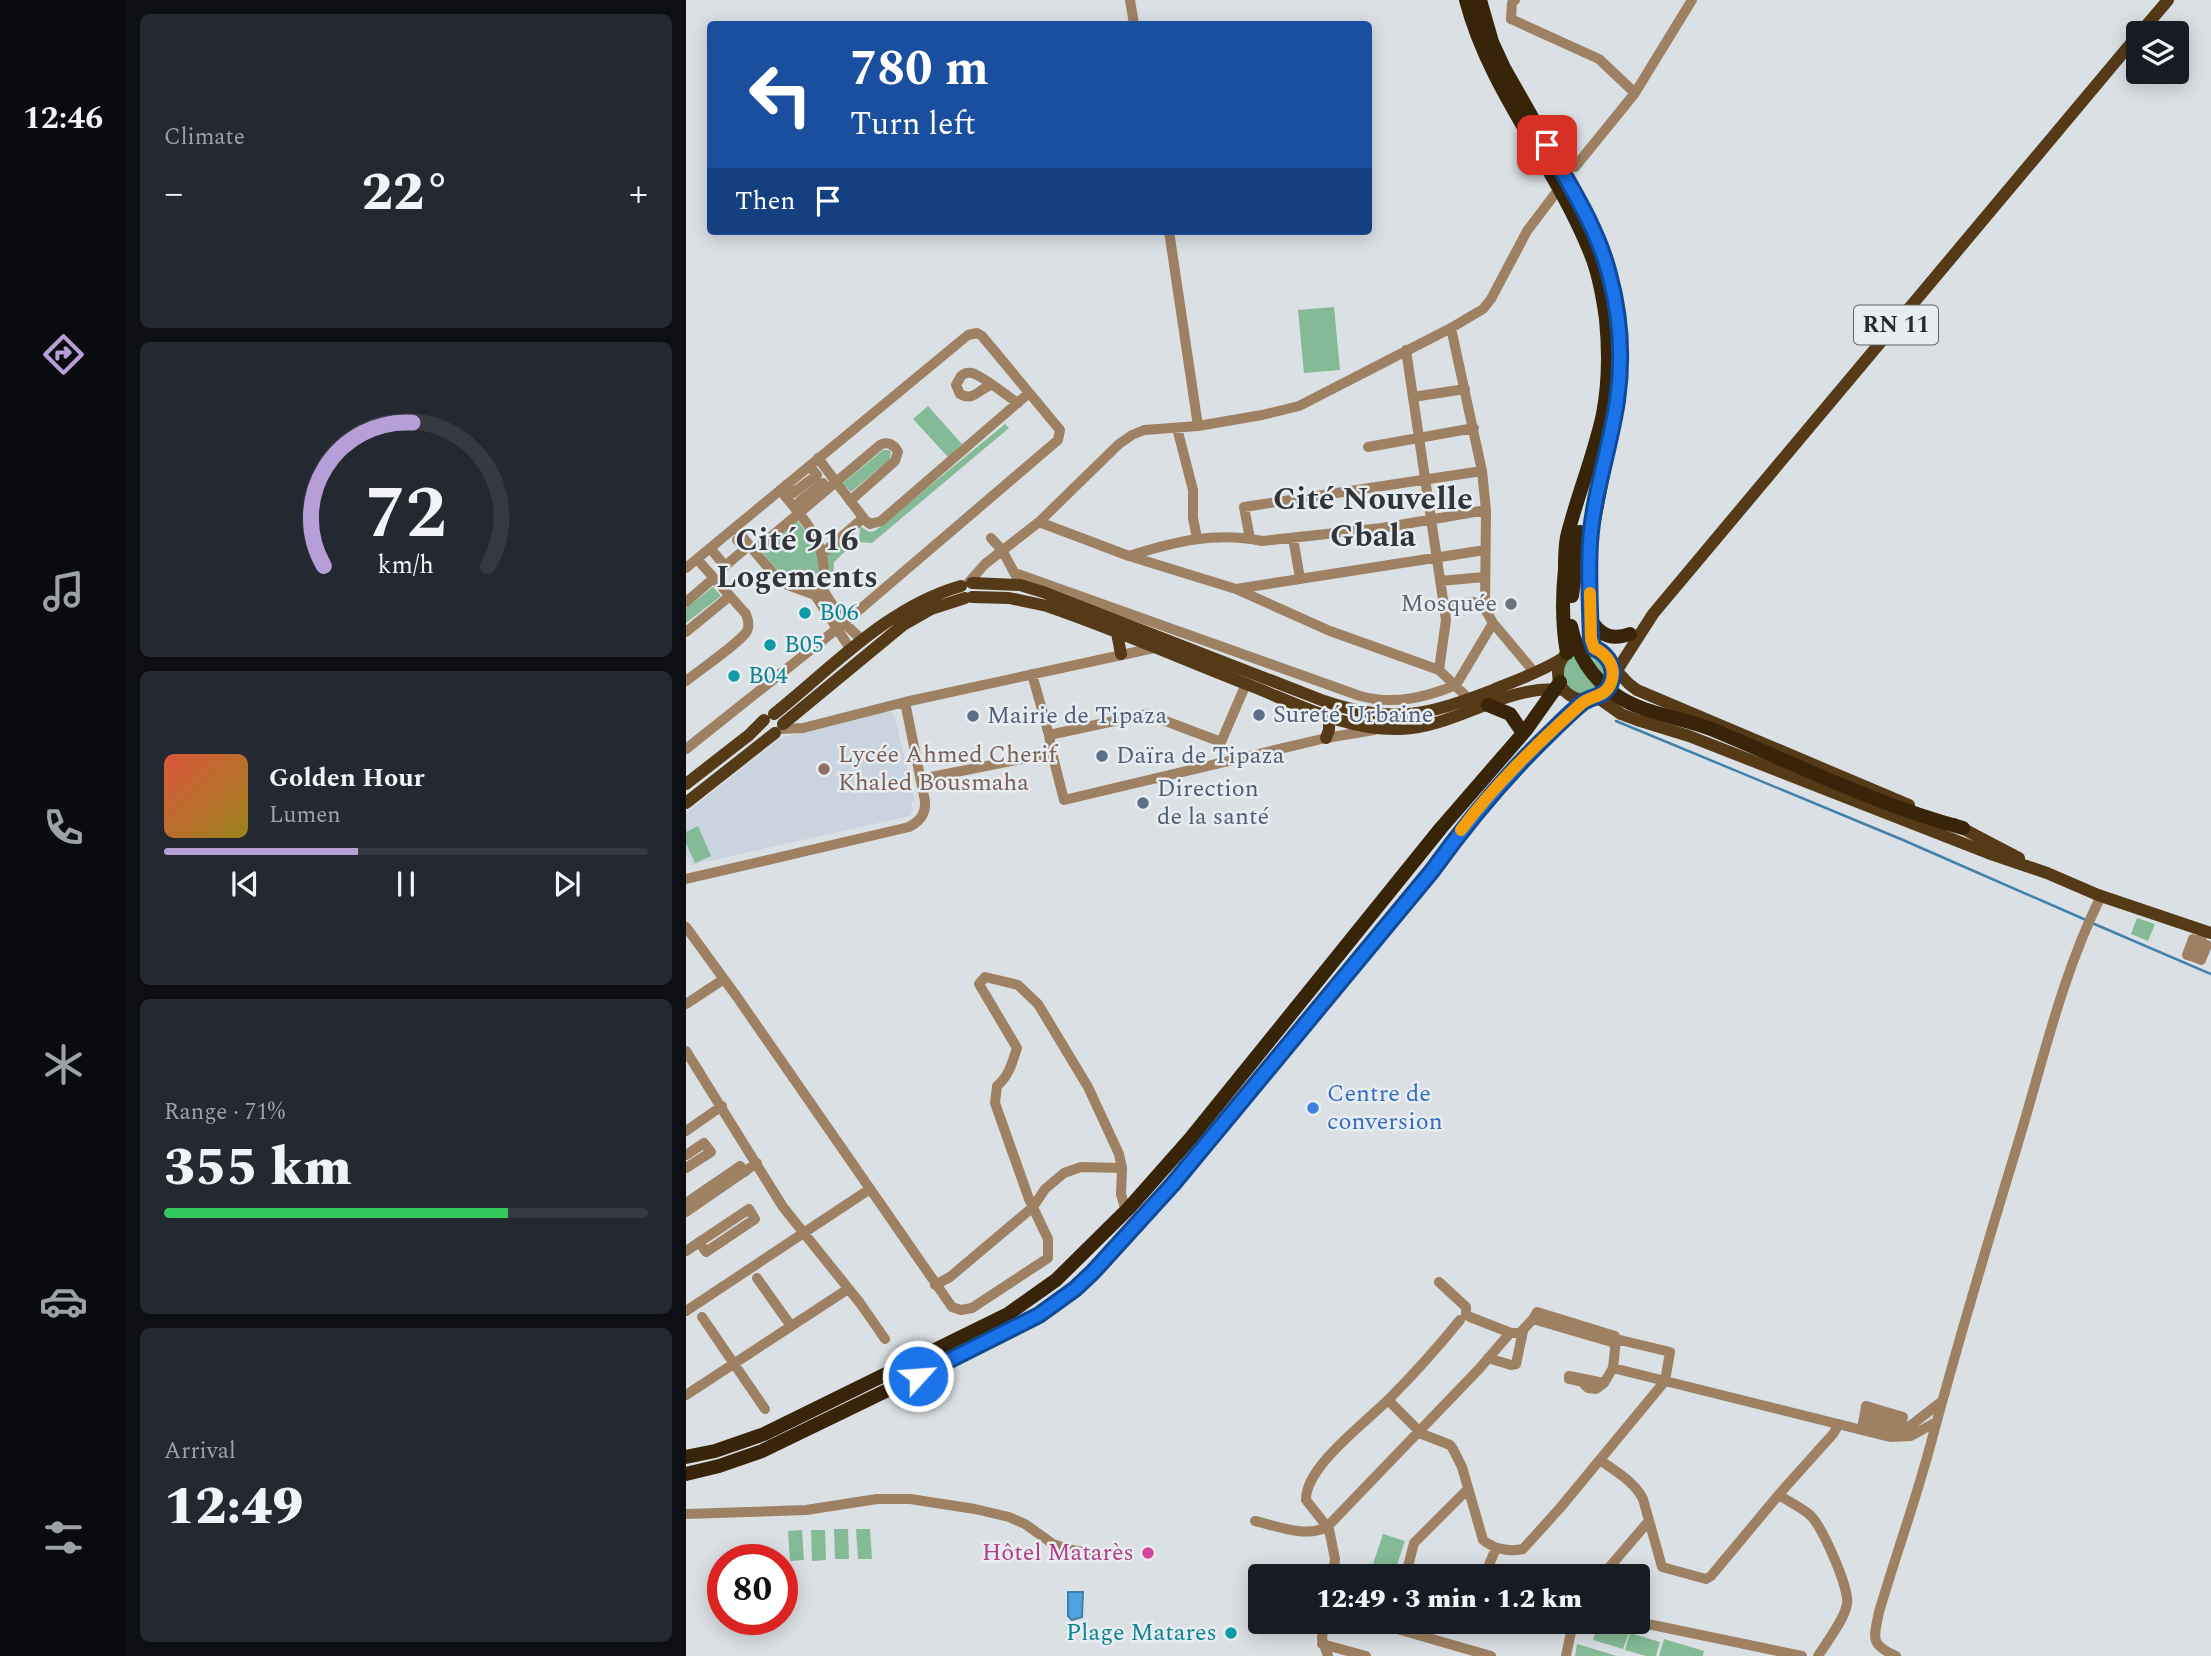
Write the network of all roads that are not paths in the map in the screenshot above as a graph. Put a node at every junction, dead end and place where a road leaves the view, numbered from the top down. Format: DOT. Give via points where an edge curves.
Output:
graph roads {
  1 [pos="1130,0"];
  2 [pos="1466,0"];
  3 [pos="1480,0"];
  4 [pos="1515,0"];
  5 [pos="1692,0"];
  6 [pos="2168,0"];
  7 [pos="1134,21"];
  8 [pos="2150,21"];
  9 [pos="2126,50"];
  10 [pos="1635,93"];
  11 [pos="1575,167"];
  12 [pos="1556,194"];
  13 [pos="1171,235"];
  14 [pos="1451,328"];
  15 [pos="1406,350"];
  16 [pos="991,385"];
  17 [pos="1465,389"];
  18 [pos="1030,393"];
  19 [pos="1413,397"];
  20 [pos="1018,403"];
  21 [pos="1198,426"];
  22 [pos="1177,428"];
  23 [pos="1474,428"];
  24 [pos="1419,438"];
  25 [pos="1368,447"];
  26 [pos="818,458"];
  27 [pos="1482,471"];
  28 [pos="1602,472"];
  29 [pos="1586,473"];
  30 [pos="1424,478"];
  31 [pos="832,485"];
  32 [pos="783,487"];
  33 [pos="850,501"];
  34 [pos="801,510"];
  35 [pos="1486,510"];
  36 [pos="863,518"];
  37 [pos="1431,519"];
  38 [pos="1038,522"];
  39 [pos="732,529"];
  40 [pos="1580,532"];
  41 [pos="991,538"];
  42 [pos="1197,538"];
  43 [pos="1293,538"];
  44 [pos="1250,539"];
  45 [pos="710,548"];
  46 [pos="1002,550"];
  47 [pos="1485,550"];
  48 [pos="754,551"];
  49 [pos="822,553"];
  50 [pos="1129,556"];
  51 [pos="697,559"];
  52 [pos="1437,559"];
  53 [pos="686,568"];
  54 [pos="712,576"];
  55 [pos="1484,576"];
  56 [pos="1300,578"];
  57 [pos="1018,579"];
  58 [pos="1440,581"];
  59 [pos="968,589"];
  60 [pos="1236,589"];
  61 [pos="819,593"];
  62 [pos="730,596"];
  63 [pos="686,602"];
  64 [pos="1444,605"];
  65 [pos="1485,609"];
  66 [pos="745,612"];
  67 [pos="1653,614"];
  68 [pos="1591,620"];
  69 [pos="1493,623"];
  70 [pos="841,626"];
  71 [pos="686,632"];
  72 [pos="1117,633"];
  73 [pos="1630,634"];
  74 [pos="862,640"];
  75 [pos="1154,648"];
  76 [pos="1597,649"];
  77 [pos="851,650"];
  78 [pos="1121,654"];
  79 [pos="1565,656"];
  80 [pos="1439,670"];
  81 [pos="1613,671"];
  82 [pos="1535,673"];
  83 [pos="1032,674"];
  84 [pos="686,681"];
  85 [pos="1247,684"];
  86 [pos="1456,685"];
  87 [pos="1560,687"];
  88 [pos="1469,699"];
  89 [pos="1591,699"];
  90 [pos="905,702"];
  91 [pos="1488,705"];
  92 [pos="1329,717"];
  93 [pos="775,724"];
  94 [pos="1381,728"];
  95 [pos="1523,733"];
  96 [pos="1049,736"];
  97 [pos="1326,738"];
  98 [pos="1221,742"];
  99 [pos="686,749"];
  100 [pos="1052,753"];
  101 [pos="1224,762"];
  102 [pos="921,779"];
  103 [pos="1836,782"];
  104 [pos="686,784"];
  105 [pos="686,803"];
  106 [pos="1908,821"];
  107 [pos="1963,828"];
  108 [pos="2047,873"];
  109 [pos="686,878"];
  110 [pos="2101,896"];
  111 [pos="686,928"];
  112 [pos="2205,935"];
  113 [pos="2194,957"];
  114 [pos="724,979"];
  115 [pos="686,1004"];
  116 [pos="686,1051"];
  117 [pos="722,1106"];
  118 [pos="686,1131"];
  119 [pos="686,1155"];
  120 [pos="757,1163"];
  121 [pos="686,1168"];
  122 [pos="1122,1168"];
  123 [pos="745,1172"];
  124 [pos="870,1189"];
  125 [pos="686,1202"];
  126 [pos="1032,1207"];
  127 [pos="1126,1211"];
  128 [pos="686,1212"];
  129 [pos="803,1233"];
  130 [pos="699,1242"];
  131 [pos="686,1251"];
  132 [pos="757,1278"];
  133 [pos="1439,1282"];
  134 [pos="935,1285"];
  135 [pos="848,1289"];
  136 [pos="686,1311"];
  137 [pos="702,1317"];
  138 [pos="1466,1319"];
  139 [pos="791,1326"];
  140 [pos="1523,1331"];
  141 [pos="1510,1333"];
  142 [pos="885,1339"];
  143 [pos="1615,1341"];
  144 [pos="1488,1358"];
  145 [pos="735,1363"];
  146 [pos="1613,1368"];
  147 [pos="1665,1381"];
  148 [pos="1604,1383"];
  149 [pos="686,1395"];
  150 [pos="1388,1400"];
  151 [pos="1941,1402"];
  152 [pos="765,1409"];
  153 [pos="1864,1421"];
  154 [pos="1937,1422"];
  155 [pos="1839,1424"];
  156 [pos="1905,1424"];
  157 [pos="1420,1431"];
  158 [pos="1882,1435"];
  159 [pos="686,1457"];
  160 [pos="1600,1460"];
  161 [pos="686,1474"];
  162 [pos="1468,1489"];
  163 [pos="1779,1494"];
  164 [pos="686,1514"];
  165 [pos="1255,1521"];
  166 [pos="1648,1522"];
  167 [pos="1328,1526"];
  168 [pos="1496,1548"];
  169 [pos="1103,1556"];
  170 [pos="1335,1564"];
  171 [pos="1406,1564"];
  172 [pos="1489,1564"];
  173 [pos="1612,1564"];
  174 [pos="1650,1624"];
  175 [pos="1323,1634"];
  176 [pos="1414,1634"];
  177 [pos="1571,1634"];
  178 [pos="1322,1644"];
  179 [pos="1328,1656"];
  180 [pos="1366,1656"];
  181 [pos="1490,1656"];
  182 [pos="1566,1656"];
  183 [pos="1802,1656"];
  184 [pos="1818,1656"];
  185 [pos="1896,1656"];
  1 -- 7 [label="street"];
  2 -- 29 [label="highway" via="1484,55 1576,221 1600,283 1607,378 1603,414"];
  3 -- 28 [label="highway" via="1504,68 1583,207 1610,275 1620,376"];
  4 -- 10 [label="street" via="1511,19 1600,59"];
  5 -- 10 [label="street"];
  6 -- 8 [label="main road, RN 11"];
  9 -- 67 [label="main road, RN 11"];
  10 -- 11 [label="street"];
  12 -- 14 [label="street" via="1527,231 1491,299"];
  13 -- 21 [label="street"];
  14 -- 15 [label="street"];
  14 -- 17 [label="street"];
  15 -- 19 [label="street"];
  15 -- 21 [label="street" via="1299,406"];
  16 -- 20 [label="street"];
  17 -- 19 [label="street"];
  17 -- 23 [label="street"];
  18 -- 20 [label="street"];
  18 -- 26 [label="street" via="982,336 968,335"];
  18 -- 70 [label="street" via="1060,430 1059,439"];
  19 -- 24 [label="street"];
  20 -- 36 [label="street" via="881,521 870,524"];
  21 -- 22 [label="street"];
  22 -- 38 [label="street" via="1132,435"];
  22 -- 42 [label="street" via="1193,490"];
  23 -- 24 [label="street"];
  23 -- 27 [label="street"];
  24 -- 25 [label="street"];
  24 -- 30 [label="street"];
  26 -- 31 [label="street"];
  26 -- 32 [label="street" via="809,466 817,475 793,493"];
  27 -- 30 [label="street"];
  27 -- 35 [label="street"];
  28 -- 40 [label="highway"];
  28 -- 68 [label="highway" via="1590,541"];
  29 -- 40 [label="highway"];
  29 -- 79 [label="highway" via="1567,540 1562,608"];
  30 -- 37 [label="street"];
  30 -- 44 [label="street" via="1244,507"];
  31 -- 33 [label="street"];
  31 -- 33 [label="street" via="880,445 895,447 895,461"];
  31 -- 34 [label="street" via="823,483 800,501"];
  32 -- 34 [label="street"];
  32 -- 39 [label="street"];
  33 -- 36 [label="street"];
  34 -- 48 [label="street"];
  34 -- 49 [label="street"];
  35 -- 37 [label="street"];
  35 -- 47 [label="street"];
  36 -- 49 [label="street"];
  37 -- 43 [label="street"];
  37 -- 52 [label="street"];
  38 -- 46 [label="street"];
  38 -- 50 [label="street"];
  39 -- 45 [label="street"];
  39 -- 45 [label="street" via="745,549 725,566"];
  39 -- 48 [label="street"];
  40 -- 103 [label="highway" via="1570,624 1579,655 1602,683 1646,709 1689,721"];
  41 -- 46 [label="street"];
  42 -- 44 [label="street"];
  42 -- 50 [label="street"];
  43 -- 44 [label="street"];
  43 -- 56 [label="street"];
  45 -- 51 [label="street"];
  46 -- 57 [label="street"];
  46 -- 59 [label="street" via="980,568"];
  47 -- 52 [label="street"];
  47 -- 55 [label="street"];
  48 -- 61 [label="street" via="785,584"];
  49 -- 61 [label="street" via="824,577"];
  50 -- 60 [label="street"];
  51 -- 53 [label="street"];
  51 -- 54 [label="street"];
  52 -- 56 [label="street"];
  52 -- 58 [label="street"];
  54 -- 62 [label="street"];
  54 -- 63 [label="street"];
  54 -- 66 [label="street" via="714,571 748,609"];
  55 -- 58 [label="street"];
  55 -- 65 [label="street"];
  56 -- 60 [label="street"];
  57 -- 59 [label="main road"];
  57 -- 86 [label="street" via="1372,699 1413,699"];
  57 -- 88 [label="main road" via="1351,710 1411,715"];
  58 -- 64 [label="street"];
  59 -- 72 [label="main road" via="1037,603"];
  59 -- 74 [label="main road" via="939,593"];
  59 -- 93 [label="main road" via="903,625"];
  60 -- 80 [label="street" via="1330,631"];
  61 -- 70 [label="street"];
  62 -- 66 [label="street"];
  62 -- 71 [label="street"];
  64 -- 65 [label="street" via="1474,602"];
  64 -- 80 [label="street"];
  65 -- 69 [label="street"];
  66 -- 84 [label="street" via="747,631"];
  67 -- 73 [label="main road, RN 11"];
  67 -- 81 [label="main road, RN 11"];
  68 -- 73 [label="highway" via="1611,637"];
  68 -- 76 [label="highway"];
  69 -- 82 [label="street"];
  69 -- 86 [label="street"];
  70 -- 74 [label="street"];
  70 -- 77 [label="street"];
  70 -- 99 [label="street"];
  72 -- 75 [label="main road"];
  72 -- 78 [label="main road"];
  73 -- 76 [label="main road"];
  74 -- 77 [label="main road"];
  75 -- 78 [label="street"];
  75 -- 85 [label="main road"];
  76 -- 79 [label="main road" via="1577,648"];
  76 -- 81 [label="main road"];
  77 -- 93 [label="main road"];
  78 -- 83 [label="street"];
  79 -- 82 [label="main road"];
  79 -- 87 [label="main road" via="1559,669"];
  80 -- 86 [label="street"];
  81 -- 89 [label="main road, RN 11" via="1605,691"];
  81 -- 107 [label="main road" via="1637,690"];
  82 -- 88 [label="main road"];
  83 -- 90 [label="street"];
  83 -- 96 [label="street"];
  85 -- 92 [label="main road"];
  85 -- 98 [label="street"];
  86 -- 88 [label="street"];
  87 -- 89 [label="main road" via="1576,698"];
  87 -- 91 [label="main road"];
  87 -- 95 [label="highway"];
  89 -- 106 [label="main road"];
  89 -- 161 [label="highway, RN 11" via="1508,775 1173,1184 1075,1289 1016,1328 786,1440 739,1460"];
  90 -- 93 [label="street" via="803,728"];
  90 -- 102 [label="street"];
  91 -- 94 [label="main road" via="1431,724"];
  91 -- 95 [label="highway" via="1510,714"];
  92 -- 94 [label="main road"];
  92 -- 97 [label="main road"];
  93 -- 104 [label="main road" via="749,734"];
  93 -- 105 [label="main road"];
  94 -- 97 [label="street"];
  95 -- 127 [label="highway" via="1191,1139"];
  96 -- 98 [label="street" via="1147,714"];
  96 -- 100 [label="street"];
  97 -- 101 [label="street"];
  98 -- 101 [label="street"];
  100 -- 101 [label="street" via="1063,800"];
  100 -- 102 [label="street"];
  102 -- 109 [label="street" via="925,810 909,827"];
  103 -- 106 [label="highway"];
  103 -- 107 [label="highway"];
  106 -- 108 [label="main road"];
  107 -- 108 [label="main road"];
  108 -- 110 [label="main road"];
  110 -- 112 [label="main road"];
  110 -- 151 [label="street" via="2075,951 2057,1006"];
  111 -- 114 [label="street"];
  112 -- 113 [label="street" via="2201,960"];
  114 -- 115 [label="street"];
  114 -- 124 [label="street"];
  116 -- 117 [label="street"];
  117 -- 118 [label="street"];
  117 -- 120 [label="street"];
  119 -- 121 [label="street" via="704,1143 711,1152"];
  120 -- 123 [label="street"];
  120 -- 129 [label="street"];
  122 -- 126 [label="street" via="1081,1167 1064,1173"];
  122 -- 126 [label="street" via="1088,1087 1038,1004 1018,985 985,977 979,984 1017,1048 1009,1071 997,1086 995,1103"];
  122 -- 127 [label="street"];
  123 -- 125 [label="street" via="740,1166"];
  123 -- 128 [label="street"];
  124 -- 129 [label="street"];
  124 -- 134 [label="street"];
  126 -- 134 [label="street"];
  126 -- 134 [label="street" via="1048,1240 1048,1258 972,1308 952,1307"];
  127 -- 159 [label="highway" via="1056,1280 1008,1314 764,1434"];
  129 -- 135 [label="street"];
  129 -- 136 [label="street"];
  130 -- 130 [label="street" via="749,1209 755,1219 706,1252"];
  130 -- 131 [label="street"];
  132 -- 139 [label="street"];
  133 -- 138 [label="street" via="1466,1307"];
  135 -- 139 [label="street"];
  135 -- 142 [label="street"];
  137 -- 145 [label="street"];
  138 -- 141 [label="street"];
  138 -- 150 [label="street"];
  139 -- 145 [label="street"];
  140 -- 141 [label="street"];
  140 -- 143 [label="street" via="1537,1312 1615,1336"];
  140 -- 144 [label="street" via="1516,1364"];
  141 -- 144 [label="street"];
  143 -- 146 [label="street"];
  143 -- 147 [label="street" via="1670,1352"];
  144 -- 157 [label="street"];
  145 -- 149 [label="street"];
  145 -- 152 [label="street"];
  146 -- 147 [label="street"];
  146 -- 148 [label="street"];
  147 -- 155 [label="street"];
  147 -- 160 [label="street"];
  150 -- 157 [label="street"];
  150 -- 167 [label="street" via="1333,1451 1306,1491 1310,1507"];
  151 -- 154 [label="street"];
  151 -- 156 [label="street"];
  153 -- 155 [label="street"];
  153 -- 156 [label="street"];
  153 -- 158 [label="street"];
  154 -- 158 [label="street" via="1911,1436"];
  154 -- 185 [label="street" via="1874,1637 1879,1647"];
  155 -- 163 [label="street"];
  156 -- 158 [label="street" via="1895,1433"];
  157 -- 162 [label="street" via="1453,1449"];
  157 -- 167 [label="street"];
  160 -- 166 [label="street" via="1637,1489"];
  160 -- 168 [label="street" via="1523,1549"];
  162 -- 168 [label="street" via="1481,1535"];
  162 -- 171 [label="street" via="1414,1544"];
  163 -- 166 [label="street" via="1709,1578 1662,1567"];
  163 -- 184 [label="street" via="1810,1515 1823,1532 1844,1584 1844,1612"];
  164 -- 169 [label="street" via="806,1510 910,1499 1009,1517 1053,1544"];
  165 -- 167 [label="street" via="1309,1532"];
  166 -- 173 [label="street"];
  167 -- 170 [label="street"];
  168 -- 172 [label="street"];
  174 -- 183 [label="street"];
  175 -- 178 [label="street"];
  176 -- 181 [label="street"];
  177 -- 182 [label="street"];
  178 -- 179 [label="street"];
  178 -- 180 [label="street"];
}
